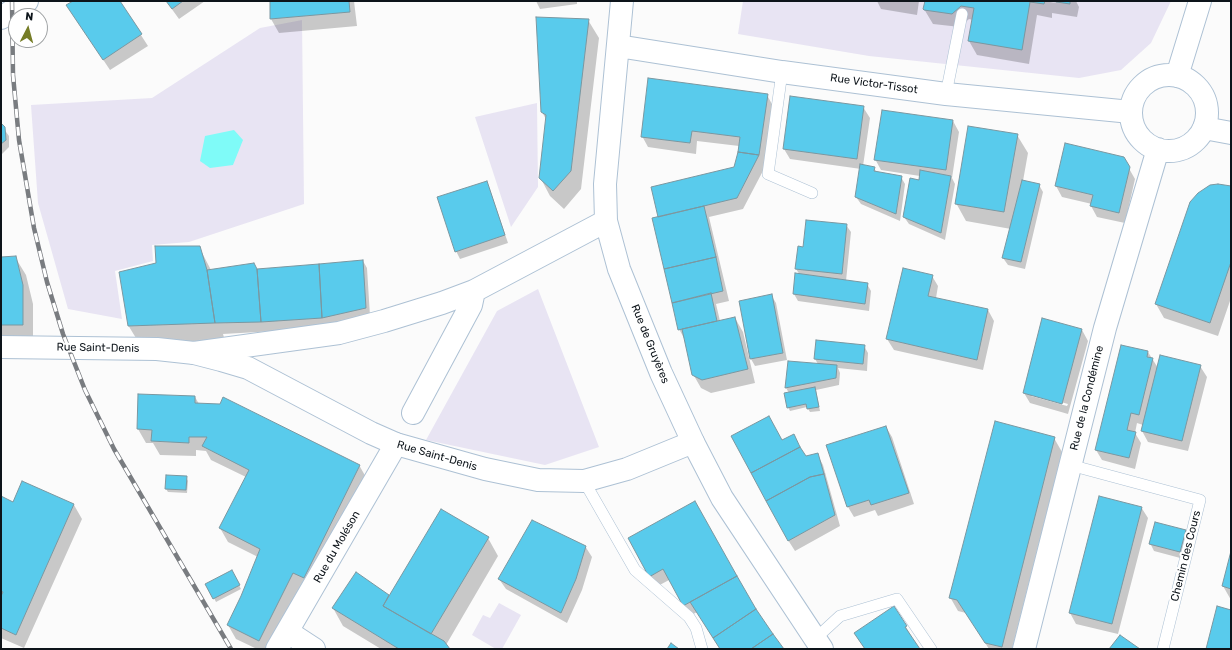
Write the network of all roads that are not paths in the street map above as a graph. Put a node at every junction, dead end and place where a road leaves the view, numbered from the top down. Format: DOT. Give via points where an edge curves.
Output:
graph roads {
  1 [pos="27,1"];
  2 [pos="622,1"];
  3 [pos="1200,1"];
  4 [pos="962,14"];
  5 [pos="1,18"];
  6 [pos="618,46"];
  7 [pos="782,72"];
  8 [pos="1177,76"];
  9 [pos="946,94"];
  10 [pos="1132,112"];
  11 [pos="1204,128"];
  12 [pos="1231,133"];
  13 [pos="1158,149"];
  14 [pos="812,193"];
  15 [pos="606,221"];
  16 [pos="474,290"];
  17 [pos="1,348"];
  18 [pos="194,353"];
  19 [pos="413,413"];
  20 [pos="693,442"];
  21 [pos="396,444"];
  22 [pos="1070,464"];
  23 [pos="584,481"];
  24 [pos="283,641"];
  25 [pos="818,644"];
  26 [pos="314,649"];
  27 [pos="702,649"];
  28 [pos="931,649"];
  29 [pos="1024,649"];
  30 [pos="1163,649"];
  1 -- 5 [label="street"];
  2 -- 6 [label="street, Rue de Gruyères"];
  3 -- 8 [label="street"];
  4 -- 9 [label="lane"];
  6 -- 7 [label="street, Rue Victor-Tissot"];
  6 -- 15 [label="street, Rue de Gruyères" via="605,184"];
  7 -- 9 [label="street, Rue Victor-Tissot"];
  7 -- 14 [label="lane" via="768,174"];
  8 -- 10 [label="street" via="1159,77 1142,87 1133,103"];
  8 -- 11 [label="street" via="1194,85 1203,96 1207,109"];
  9 -- 10 [label="street, Rue Victor-Tissot"];
  10 -- 13 [label="street" via="1139,135"];
  11 -- 12 [label="street"];
  11 -- 13 [label="street" via="1193,142 1185,147 1167,151"];
  13 -- 22 [label="street, Rue de la Condémine" via="1104,328"];
  15 -- 16 [label="street, Rue Saint-Denis"];
  15 -- 20 [label="street, Rue de Gruyères" via="619,269 661,373"];
  16 -- 18 [label="street, Rue Saint-Denis" via="442,303 339,333"];
  16 -- 19 [label="street" via="471,305"];
  17 -- 18 [label="street, Rue Saint-Denis" via="125,348"];
  18 -- 21 [label="street, Rue Saint-Denis" via="248,368"];
  20 -- 23 [label="street, Rue Saint-Denis" via="627,468"];
  20 -- 25 [label="street, Rue de Gruyères" via="722,498"];
  21 -- 23 [label="street, Rue Saint-Denis" via="485,470 538,480"];
  21 -- 24 [label="street, Rue du Moléson"];
  22 -- 29 [label="street, Rue de la Condémine"];
  22 -- 30 [label="lane, Chemin des Cours" via="1200,500"];
  23 -- 27 [label="lane" via="635,570 689,617 696,628"];
  24 -- 26 [label="street"];
  25 -- 28 [label="lane" via="840,616 897,599"];
}
